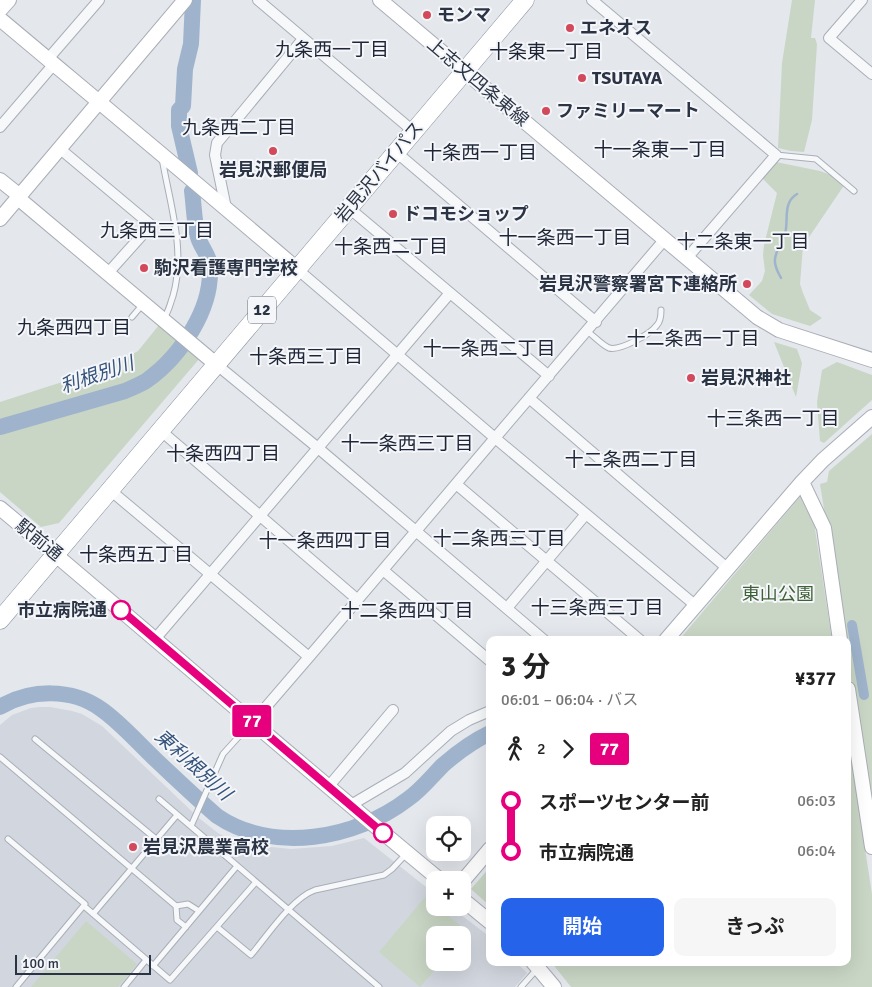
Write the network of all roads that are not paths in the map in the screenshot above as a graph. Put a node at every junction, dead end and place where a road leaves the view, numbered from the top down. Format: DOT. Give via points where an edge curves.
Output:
graph roads {
  1 [pos="9,0"];
  2 [pos="99,0"];
  3 [pos="185,0"];
  4 [pos="258,0"];
  5 [pos="380,0"];
  6 [pos="525,0"];
  7 [pos="592,0"];
  8 [pos="862,0"];
  9 [pos="0,10"];
  10 [pos="0,19"];
  11 [pos="303,39"];
  12 [pos="51,62"];
  13 [pos="465,71"];
  14 [pos="872,74"];
  15 [pos="98,102"];
  16 [pos="0,127"];
  17 [pos="413,131"];
  18 [pos="59,148"];
  19 [pos="396,152"];
  20 [pos="161,155"];
  21 [pos="776,155"];
  22 [pos="0,180"];
  23 [pos="854,191"];
  24 [pos="19,197"];
  25 [pos="222,205"];
  26 [pos="349,208"];
  27 [pos="0,219"];
  28 [pos="665,239"];
  29 [pos="687,258"];
  30 [pos="297,269"];
  31 [pos="108,273"];
  32 [pos="450,292"];
  33 [pos="144,304"];
  34 [pos="661,310"];
  35 [pos="132,317"];
  36 [pos="164,321"];
  37 [pos="596,322"];
  38 [pos="587,331"];
  39 [pos="396,355"];
  40 [pos="871,358"];
  41 [pos="217,365"];
  42 [pos="549,376"];
  43 [pos="529,398"];
  44 [pos="872,417"];
  45 [pos="160,430"];
  46 [pos="495,438"];
  47 [pos="318,448"];
  48 [pos="802,482"];
  49 [pos="456,484"];
  50 [pos="110,490"];
  51 [pos="0,508"];
  52 [pos="586,514"];
  53 [pos="260,516"];
  54 [pos="416,532"];
  55 [pos="56,553"];
  56 [pos="546,561"];
  57 [pos="727,568"];
  58 [pos="383,570"];
  59 [pos="211,575"];
  60 [pos="358,600"];
  61 [pos="695,606"];
  62 [pos="507,608"];
  63 [pos="0,620"];
  64 [pos="539,636"];
  65 [pos="635,636"];
  66 [pos="669,636"];
  67 [pos="839,636"];
  68 [pos="155,639"];
  69 [pos="309,657"];
  70 [pos="486,657"];
  71 [pos="851,709"];
  72 [pos="393,710"];
  73 [pos="486,713"];
  74 [pos="253,722"];
  75 [pos="35,739"];
  76 [pos="0,757"];
  77 [pos="329,786"];
  78 [pos="160,799"];
  79 [pos="353,807"];
  80 [pos="177,814"];
  81 [pos="191,826"];
  82 [pos="8,839"];
  83 [pos="156,839"];
  84 [pos="872,847"];
  85 [pos="407,853"];
  86 [pos="486,854"];
  87 [pos="237,866"];
  88 [pos="131,868"];
  89 [pos="429,871"];
  90 [pos="471,871"];
  91 [pos="256,882"];
  92 [pos="84,906"];
  93 [pos="176,906"];
  94 [pos="471,906"];
  95 [pos="289,910"];
  96 [pos="199,911"];
  97 [pos="93,914"];
  98 [pos="486,919"];
  99 [pos="186,927"];
  100 [pos="217,927"];
  101 [pos="146,960"];
  102 [pos="153,966"];
  103 [pos="534,966"];
  104 [pos="536,966"];
  105 [pos="16,987"];
  106 [pos="124,987"];
  107 [pos="379,987"];
  108 [pos="521,987"];
  109 [pos="554,987"];
  1 -- 9 [label="street"];
  2 -- 12 [label="street"];
  3 -- 15 [label="street"];
  4 -- 11 [label="street"];
  5 -- 13 [label="street, 上志文四条東線"];
  6 -- 13 [label="highway, 岩見沢バイパス / 12"];
  7 -- 21 [label="street"];
  8 -- 14 [label="street" via="830,38"];
  10 -- 12 [label="street"];
  11 -- 17 [label="street"];
  11 -- 25 [label="street" via="216,143"];
  12 -- 15 [label="street"];
  12 -- 16 [label="street"];
  13 -- 17 [label="highway, 岩見沢バイパス / 12"];
  13 -- 28 [label="street, 上志文四条東線"];
  15 -- 18 [label="street"];
  15 -- 20 [label="street"];
  17 -- 19 [label="highway, 岩見沢バイパス / 12"];
  18 -- 24 [label="street"];
  18 -- 31 [label="street" via="151,225"];
  19 -- 26 [label="highway, 岩見沢バイパス / 12"];
  19 -- 37 [label="street"];
  20 -- 25 [label="street"];
  20 -- 36 [label="lane" via="176,228 179,271"];
  21 -- 23 [label="lane" via="816,159"];
  21 -- 29 [label="street"];
  22 -- 24 [label="street"];
  24 -- 27 [label="street"];
  24 -- 31 [label="street"];
  25 -- 30 [label="street"];
  26 -- 30 [label="highway, 岩見沢バイパス / 12"];
  26 -- 32 [label="street"];
  28 -- 29 [label="street, 上志文四条東線"];
  28 -- 37 [label="street"];
  29 -- 40 [label="street, 上志文四条東線" via="768,325"];
  30 -- 39 [label="street"];
  30 -- 41 [label="highway, 岩見沢バイパス / 12"];
  31 -- 33 [label="street"];
  32 -- 39 [label="street"];
  32 -- 42 [label="street"];
  33 -- 35 [label="lane"];
  33 -- 36 [label="street"];
  34 -- 38 [label="lane" via="660,321 649,333 614,348 609,348"];
  36 -- 41 [label="street"];
  37 -- 38 [label="street"];
  38 -- 42 [label="street"];
  39 -- 46 [label="street"];
  39 -- 47 [label="street"];
  41 -- 45 [label="highway, 岩見沢バイパス / 12"];
  41 -- 47 [label="street"];
  42 -- 43 [label="street"];
  43 -- 46 [label="street"];
  43 -- 57 [label="street"];
  44 -- 48 [label="street"];
  45 -- 50 [label="highway, 岩見沢バイパス / 12"];
  45 -- 53 [label="street"];
  46 -- 49 [label="street"];
  46 -- 52 [label="street"];
  47 -- 53 [label="street"];
  47 -- 54 [label="street"];
  48 -- 57 [label="street"];
  48 -- 67 [label="street" via="824,528"];
  49 -- 54 [label="street"];
  49 -- 56 [label="street"];
  50 -- 55 [label="highway, 岩見沢バイパス / 12"];
  50 -- 59 [label="street"];
  51 -- 55 [label="street, 駅前通"];
  52 -- 56 [label="street"];
  52 -- 61 [label="street"];
  53 -- 59 [label="street"];
  53 -- 60 [label="street"];
  54 -- 58 [label="street"];
  54 -- 62 [label="street"];
  55 -- 63 [label="highway, 岩見沢バイパス / 12"];
  55 -- 68 [label="street, 駅前通"];
  56 -- 62 [label="street"];
  56 -- 65 [label="street"];
  57 -- 61 [label="street"];
  58 -- 60 [label="street"];
  58 -- 70 [label="street"];
  59 -- 68 [label="street"];
  59 -- 69 [label="street"];
  60 -- 69 [label="street"];
  61 -- 66 [label="street"];
  62 -- 64 [label="street"];
  68 -- 74 [label="street, 駅前通"];
  69 -- 74 [label="street"];
  71 -- 84 [label="street"];
  72 -- 77 [label="street"];
  73 -- 79 [label="street" via="451,731 405,773"];
  74 -- 77 [label="street, 駅前通"];
  74 -- 81 [label="lane" via="223,754"];
  75 -- 83 [label="lane"];
  76 -- 88 [label="lane"];
  77 -- 79 [label="street, 駅前通"];
  78 -- 80 [label="lane"];
  79 -- 85 [label="street, 駅前通"];
  80 -- 81 [label="lane"];
  80 -- 83 [label="lane"];
  81 -- 87 [label="lane"];
  82 -- 92 [label="lane"];
  83 -- 88 [label="lane"];
  85 -- 89 [label="street, 駅前通"];
  85 -- 95 [label="lane" via="384,875 315,890 301,897"];
  86 -- 90 [label="street"];
  87 -- 91 [label="lane"];
  87 -- 96 [label="lane"];
  88 -- 93 [label="lane"];
  88 -- 97 [label="lane"];
  91 -- 95 [label="lane"];
  91 -- 100 [label="lane"];
  92 -- 97 [label="lane"];
  92 -- 105 [label="lane"];
  93 -- 96 [label="lane" via="188,904"];
  93 -- 99 [label="lane" via="177,920"];
  94 -- 98 [label="street"];
  95 -- 100 [label="lane" via="251,955"];
  95 -- 107 [label="lane"];
  96 -- 99 [label="lane"];
  97 -- 101 [label="lane"];
  99 -- 102 [label="lane"];
  100 -- 102 [label="lane" via="170,980"];
  101 -- 102 [label="lane"];
  101 -- 106 [label="lane"];
  103 -- 108 [label="lane"];
  104 -- 109 [label="street"];
}
